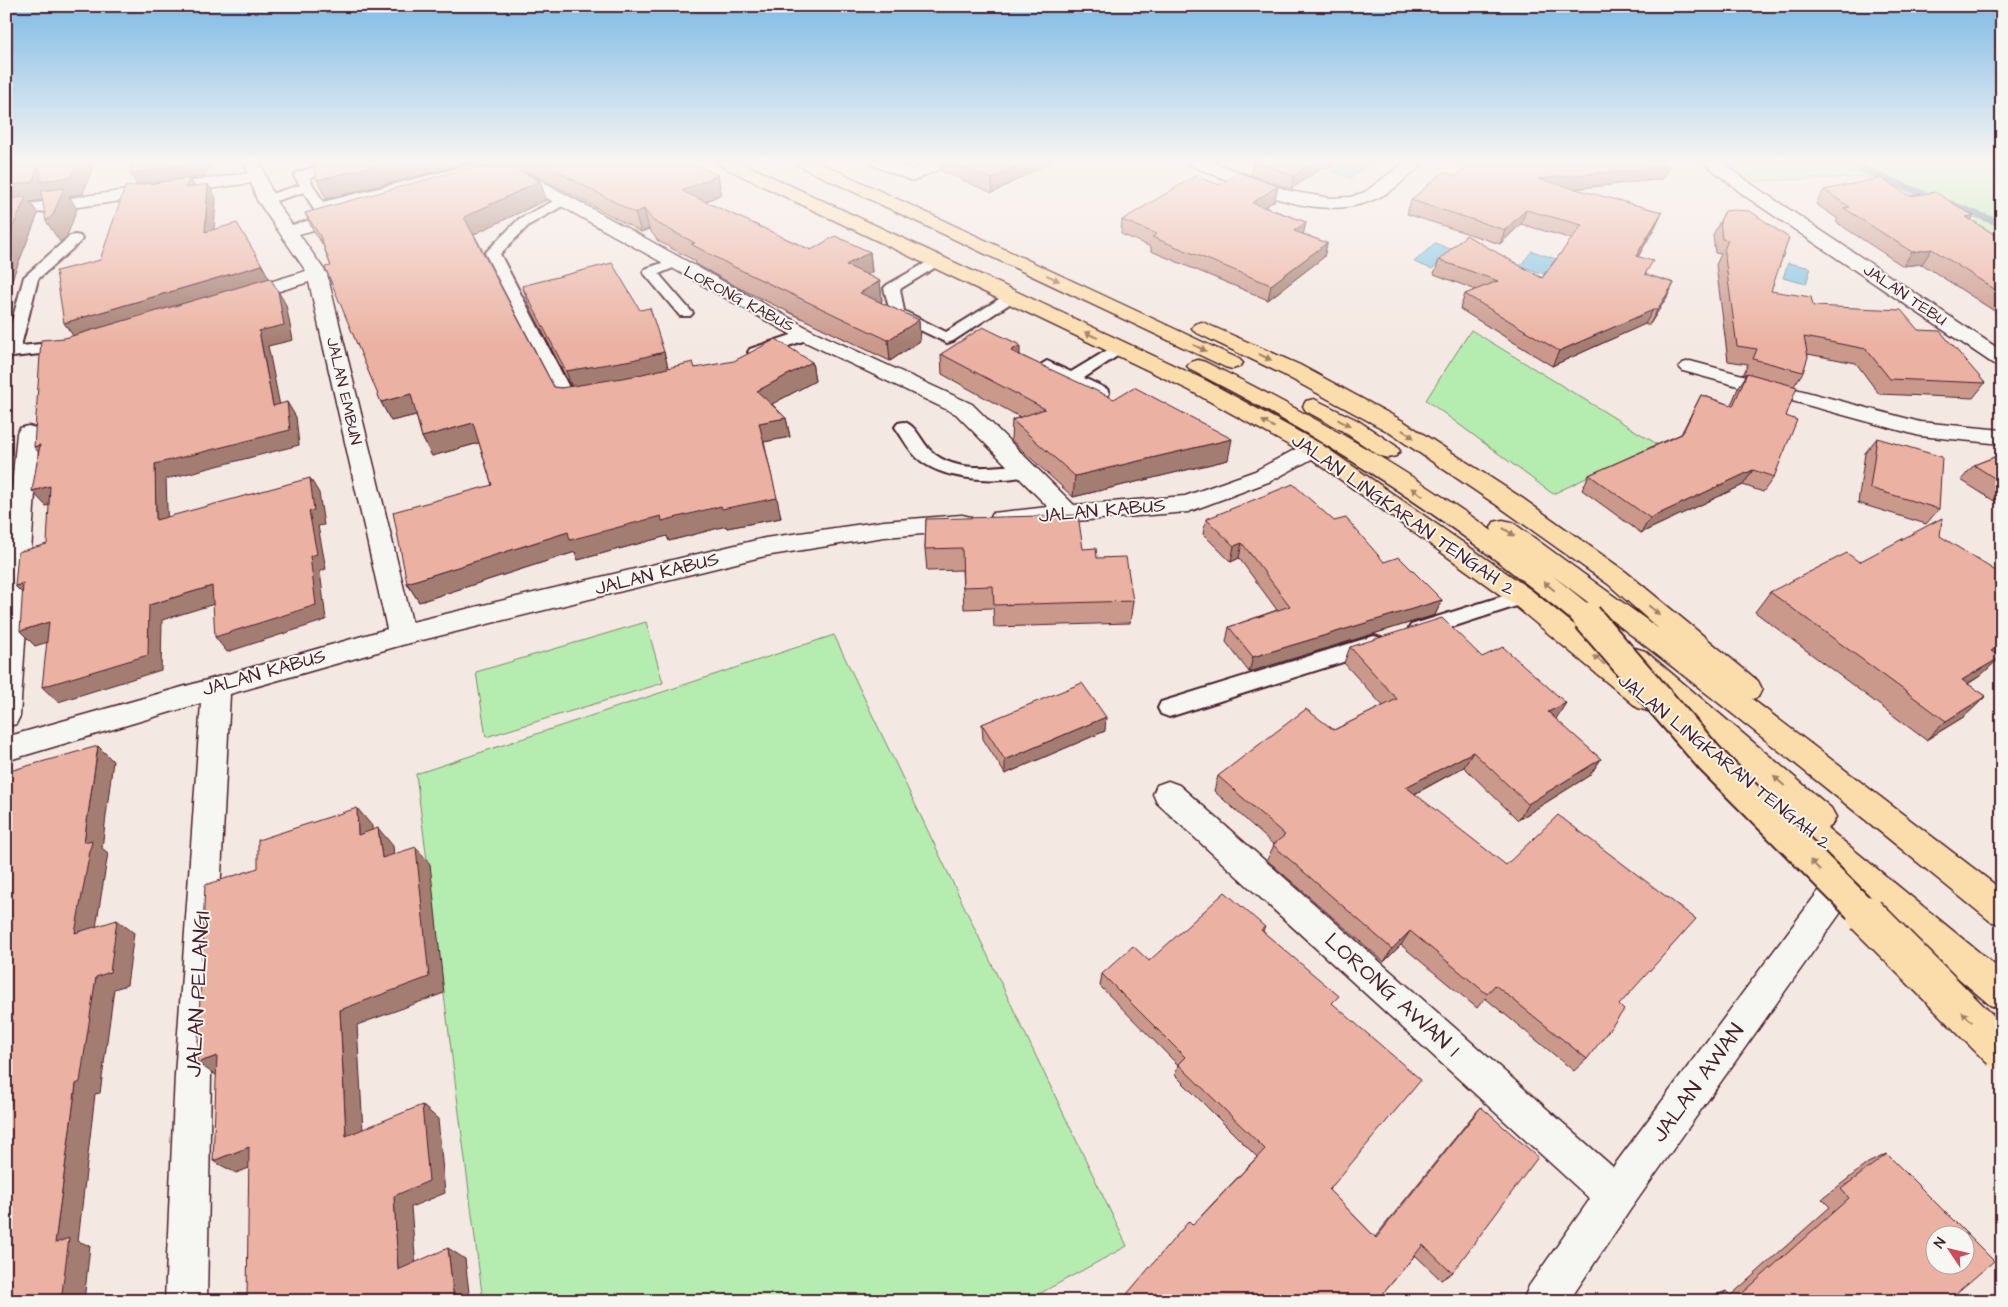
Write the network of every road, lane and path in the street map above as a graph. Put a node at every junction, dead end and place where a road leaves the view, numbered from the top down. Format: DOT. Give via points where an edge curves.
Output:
graph roads {
  1 [pos="282,222"];
  2 [pos="321,222"];
  3 [pos="524,222"];
  4 [pos="601,222"];
  5 [pos="854,222"];
  6 [pos="894,222"];
  7 [pos="933,222"];
  8 [pos="971,222"];
  9 [pos="1796,222"];
  10 [pos="289,231"];
  11 [pos="75,239"];
  12 [pos="936,261"];
  13 [pos="673,263"];
  14 [pos="317,274"];
  15 [pos="1012,297"];
  16 [pos="224,301"];
  17 [pos="685,313"];
  18 [pos="806,335"];
  19 [pos="80,344"];
  20 [pos="1118,348"];
  21 [pos="743,357"];
  22 [pos="2002,361"];
  23 [pos="1048,366"];
  24 [pos="1690,367"];
  25 [pos="1071,378"];
  26 [pos="1104,395"];
  27 [pos="594,396"];
  28 [pos="904,427"];
  29 [pos="28,433"];
  30 [pos="2002,437"];
  31 [pos="1313,448"];
  32 [pos="1028,470"];
  33 [pos="1069,514"];
  34 [pos="1522,597"];
  35 [pos="1587,617"];
  36 [pos="402,635"];
  37 [pos="216,687"];
  38 [pos="1169,708"];
  39 [pos="6,716"];
  40 [pos="6,748"];
  41 [pos="1168,794"];
  42 [pos="1854,868"];
  43 [pos="2002,894"];
  44 [pos="2002,910"];
  45 [pos="2002,972"];
  46 [pos="2002,993"];
  47 [pos="2002,1051"];
  48 [pos="1616,1196"];
  49 [pos="186,1301"];
  50 [pos="1544,1301"];
  1 -- 10 [label="street, JALAN EMBUN"];
  2 -- 10 [label="street, LORONG KABUS"];
  3 -- 27 [label="lane" via="492,253 568,401"];
  4 -- 13 [label="street, LORONG KABUS"];
  5 -- 12 [label="highway, JALAN LINGKARAN TENGAH 2"];
  35 -- 6 [label="highway, one-way" via="1521,563 1312,424"];
  7 -- 44 [label="highway, JALAN LINGKARAN TENGAH 2, one-way" via="1226,360 1349,425 1538,551 1873,807"];
  8 -- 43 [label="highway, one-way" via="1292,370 1395,426 1514,504 1617,578 1786,721"];
  9 -- 22 [label="street, JALAN TEBU"];
  10 -- 14 [label="street, JALAN EMBUN"];
  11 -- 19 [label="lane" via="31,277 12,352"];
  12 -- 15 [label="highway, JALAN LINGKARAN TENGAH 2"];
  12 -- 15 [label="lane" via="892,288 896,313 947,338"];
  13 -- 17 [label="lane" via="650,272"];
  13 -- 18 [label="street, LORONG KABUS"];
  14 -- 16 [label="street"];
  14 -- 36 [label="street, JALAN EMBUN"];
  20 -- 15 [label="highway, JALAN LINGKARAN TENGAH 2, one-way"];
  18 -- 21 [label="lane"];
  18 -- 32 [label="street, LORONG KABUS" via="964,409"];
  20 -- 25 [label="lane"];
  31 -- 20 [label="highway, JALAN LINGKARAN TENGAH 2, one-way" via="1197,385"];
  23 -- 25 [label="lane"];
  24 -- 30 [label="street" via="1920,429"];
  25 -- 26 [label="lane"];
  28 -- 32 [label="lane" via="927,458 945,467 975,472"];
  29 -- 39 [label="street"];
  31 -- 33 [label="street, JALAN KABUS" via="1263,476 1188,504"];
  31 -- 34 [label="highway, JALAN LINGKARAN TENGAH 2"];
  32 -- 33 [label="street, LORONG KABUS"];
  33 -- 36 [label="street, JALAN KABUS" via="884,529 766,547"];
  34 -- 38 [label="lane"];
  42 -- 34 [label="highway, JALAN LINGKARAN TENGAH 2, one-way"];
  45 -- 35 [label="highway, one-way, bridge"];
  47 -- 35 [label="highway, one-way, bridge" via="1711,760"];
  36 -- 37 [label="street, JALAN KABUS"];
  37 -- 40 [label="street, JALAN KABUS"];
  37 -- 49 [label="street, JALAN PELANGI" via="193,1075"];
  41 -- 48 [label="street, LORONG AWAN 1"];
  42 -- 46 [label="highway, JALAN LINGKARAN TENGAH 2"];
  42 -- 48 [label="street, JALAN AWAN"];
  48 -- 50 [label="street, JALAN AWAN"];
}
